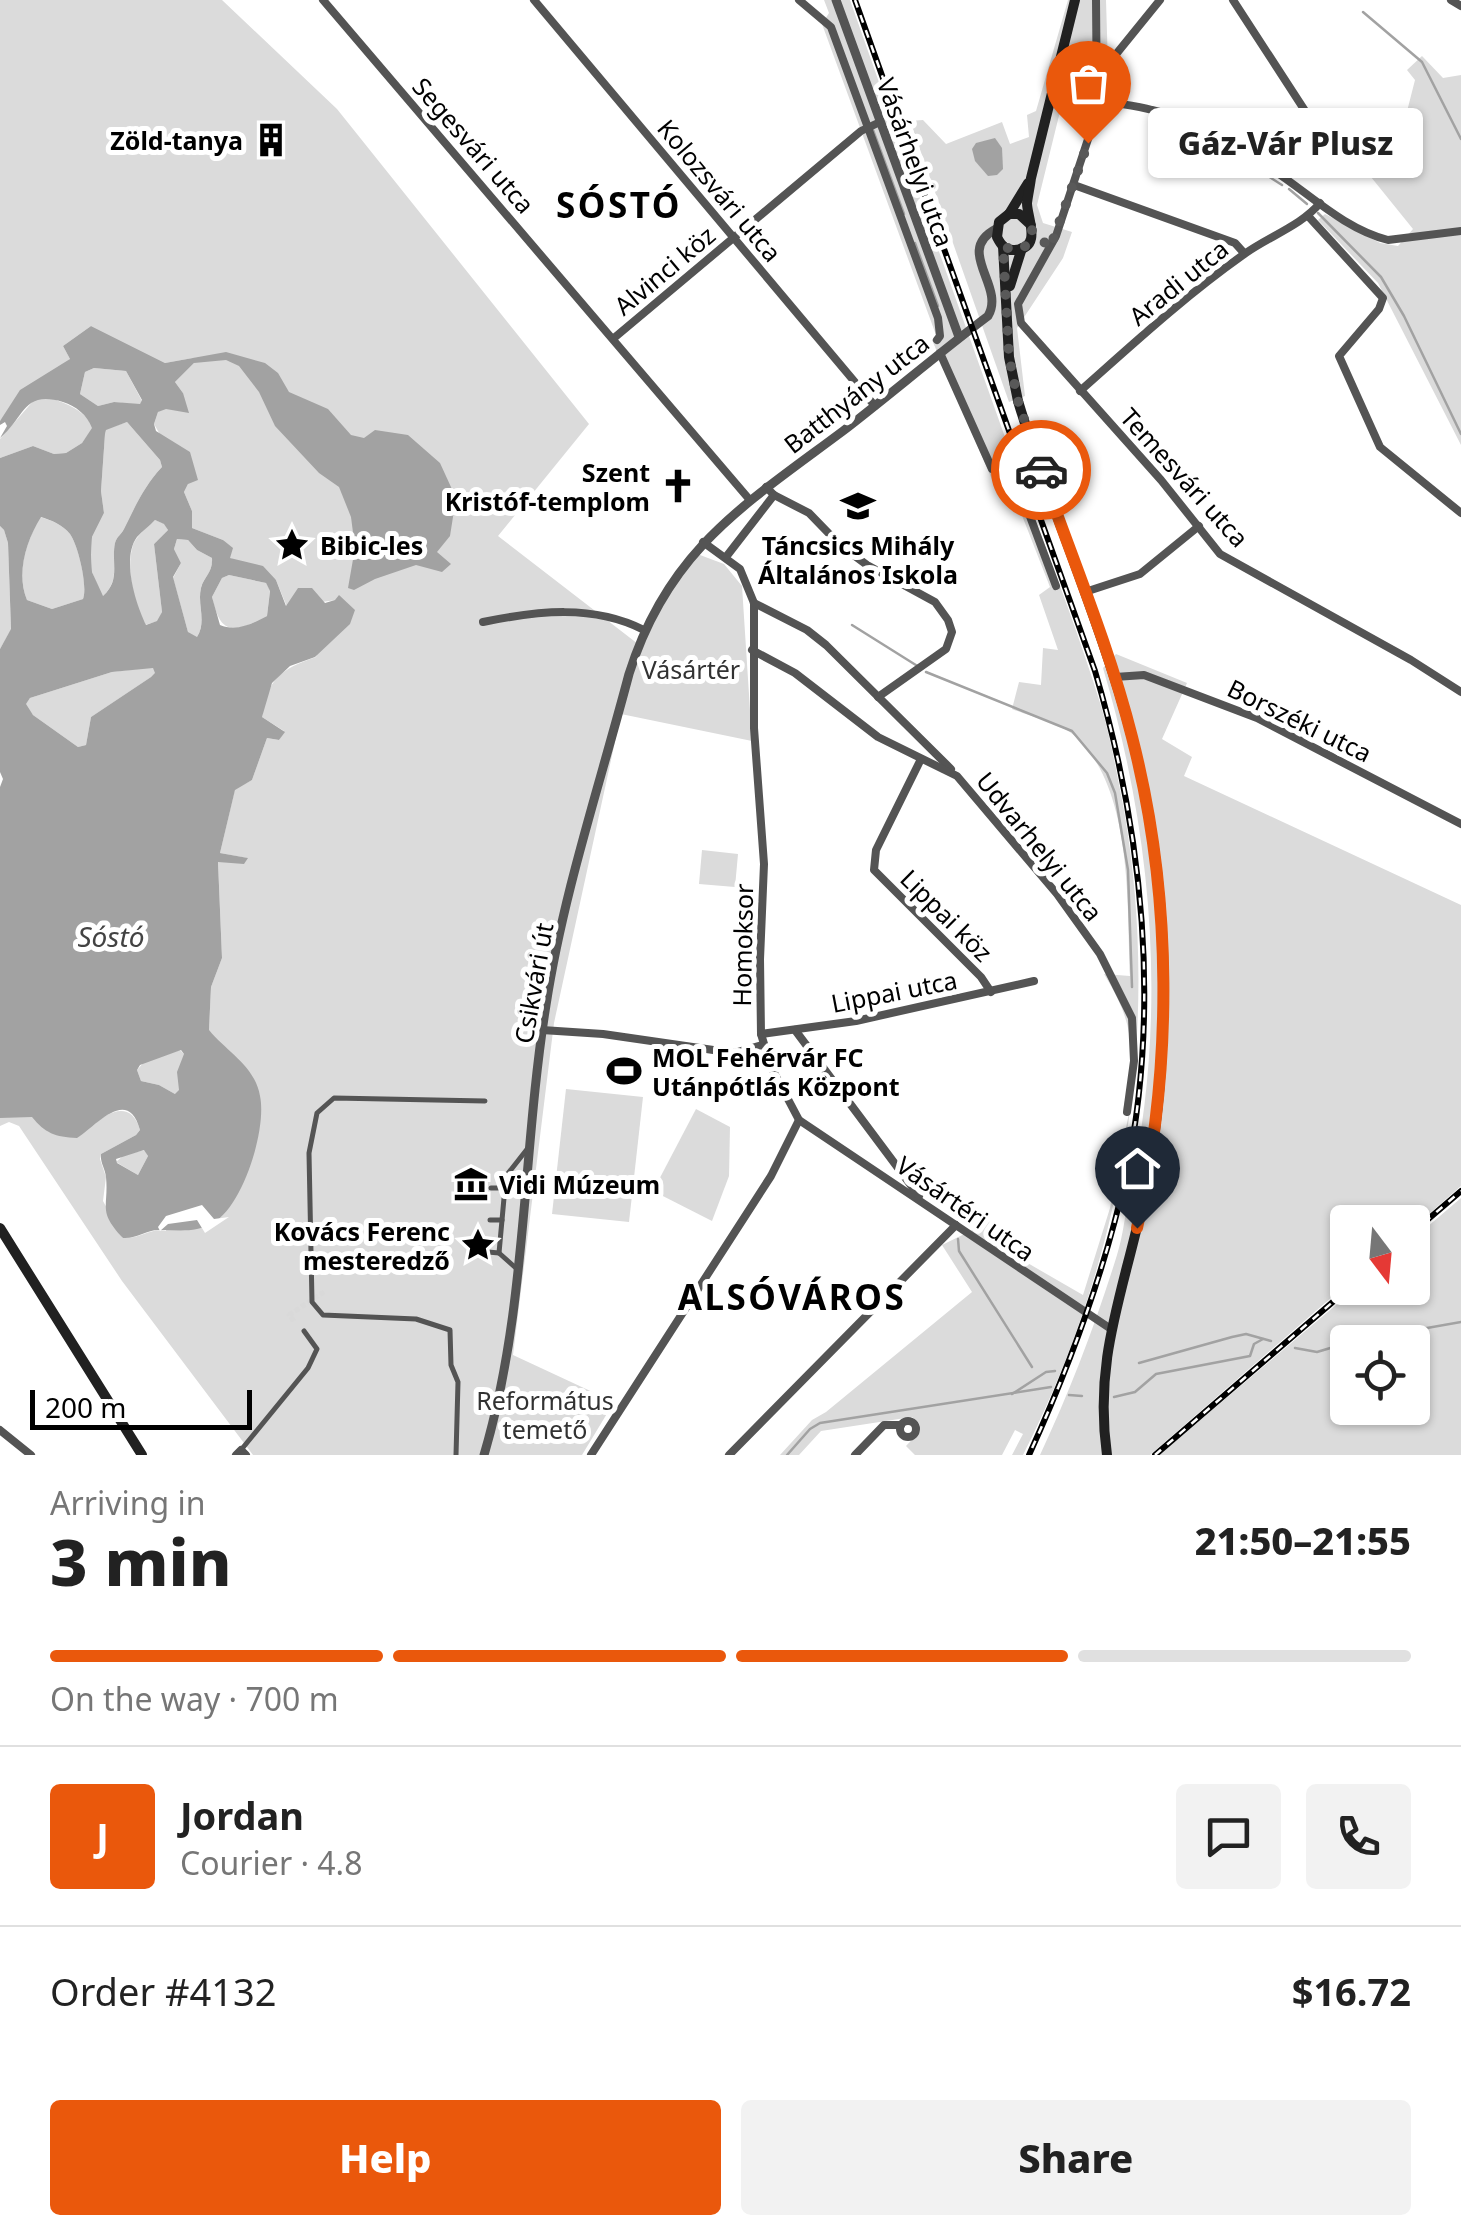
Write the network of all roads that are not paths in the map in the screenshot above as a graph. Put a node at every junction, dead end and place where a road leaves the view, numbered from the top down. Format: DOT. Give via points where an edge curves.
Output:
graph roads {
  1 [pos="323,0"];
  2 [pos="534,0"];
  3 [pos="799,0"];
  4 [pos="836,0"];
  5 [pos="1075,0"];
  6 [pos="1096,0"];
  7 [pos="1160,0"];
  8 [pos="1232,0"];
  9 [pos="1452,0"];
  10 [pos="1461,6"];
  11 [pos="1099,75"];
  12 [pos="1097,96"];
  13 [pos="880,122"];
  14 [pos="867,126"];
  15 [pos="1335,157"];
  16 [pos="1031,178"];
  17 [pos="1074,185"];
  18 [pos="1320,203"];
  19 [pos="1009,214"];
  20 [pos="1309,216"];
  21 [pos="1032,227"];
  22 [pos="996,230"];
  23 [pos="1461,232"];
  24 [pos="735,237"];
  25 [pos="1002,245"];
  26 [pos="1048,247"];
  27 [pos="1024,248"];
  28 [pos="1244,254"];
  29 [pos="981,258"];
  30 [pos="1008,296"];
  31 [pos="959,337"];
  32 [pos="614,338"];
  33 [pos="937,340"];
  34 [pos="940,353"];
  35 [pos="1080,391"];
  36 [pos="875,406"];
  37 [pos="770,491"];
  38 [pos="749,500"];
  39 [pos="1461,513"];
  40 [pos="1199,526"];
  41 [pos="702,542"];
  42 [pos="726,557"];
  43 [pos="1056,586"];
  44 [pos="1085,592"];
  45 [pos="754,603"];
  46 [pos="483,622"];
  47 [pos="644,630"];
  48 [pos="752,650"];
  49 [pos="1115,678"];
  50 [pos="1461,692"];
  51 [pos="878,697"];
  52 [pos="922,759"];
  53 [pos="958,776"];
  54 [pos="1461,824"];
  55 [pos="1034,982"];
  56 [pos="992,992"];
  57 [pos="542,1030"];
  58 [pos="796,1030"];
  59 [pos="761,1034"];
  60 [pos="762,1044"];
  61 [pos="484,1101"];
  62 [pos="1127,1112"];
  63 [pos="799,1120"];
  64 [pos="530,1146"];
  65 [pos="491,1188"];
  66 [pos="505,1188"];
  67 [pos="921,1200"];
  68 [pos="490,1220"];
  69 [pos="502,1220"];
  70 [pos="956,1225"];
  71 [pos="0,1228"];
  72 [pos="488,1252"];
  73 [pos="499,1252"];
  74 [pos="516,1269"];
  75 [pos="1107,1327"];
  76 [pos="304,1331"];
  77 [pos="901,1425"];
  78 [pos="0,1430"];
  79 [pos="241,1453"];
  80 [pos="31,1455"];
  81 [pos="142,1455"];
  82 [pos="456,1455"];
  83 [pos="484,1455"];
  84 [pos="591,1455"];
  85 [pos="729,1455"];
  86 [pos="854,1455"];
  87 [pos="1107,1455"];
  1 -- 32 [label="street, Segesvári utca"];
  2 -- 24 [label="street, Kolozsvári utca"];
  3 -- 14 [label="street" via="831,27"];
  4 -- 13 [label="street, Vásárhelyi utca"];
  5 -- 16 [label="main road"];
  6 -- 11 [label="street"];
  7 -- 11 [label="street"];
  8 -- 15 [label="street"];
  9 -- 10 [label="street"];
  11 -- 12 [label="street"];
  12 -- 17 [label="street"];
  12 -- 18 [label="street" via="1190,123"];
  13 -- 14 [label="street, Alvinci köz"];
  13 -- 31 [label="street, Vásárhelyi utca"];
  14 -- 24 [label="street, Alvinci köz"];
  14 -- 33 [label="street" via="940,324"];
  16 -- 19 [label="main road"];
  16 -- 21 [label="main road"];
  17 -- 26 [label="street"];
  17 -- 28 [label="street" via="1235,243"];
  18 -- 20 [label="street, Aradi utca"];
  18 -- 23 [label="street" via="1388,240"];
  19 -- 21 [label="main road" via="1024,216"];
  19 -- 22 [label="main road"];
  20 -- 28 [label="street, Aradi utca"];
  20 -- 39 [label="street" via="1383,298 1338,356 1375,439"];
  21 -- 26 [label="street"];
  21 -- 27 [label="main road"];
  22 -- 25 [label="main road"];
  22 -- 29 [label="street" via="978,244"];
  24 -- 32 [label="street, Alvinci köz"];
  24 -- 36 [label="street, Kolozsvári utca"];
  25 -- 27 [label="main road"];
  25 -- 29 [label="street" via="986,247"];
  25 -- 30 [label="main road"];
  26 -- 27 [label="street"];
  26 -- 35 [label="street, Temesvári utca" via="1018,310 1021,323"];
  27 -- 30 [label="main road"];
  28 -- 35 [label="street, Aradi utca"];
  29 -- 31 [label="street, Batthyány utca" via="993,308"];
  30 -- 44 [label="main road" via="1018,401"];
  31 -- 34 [label="street, Batthyány utca"];
  32 -- 38 [label="street, Segesvári utca"];
  34 -- 36 [label="street, Batthyány utca"];
  34 -- 43 [label="street" via="992,469 1016,479"];
  35 -- 40 [label="street, Temesvári utca"];
  36 -- 37 [label="street, Batthyány utca"];
  37 -- 38 [label="street, Batthyány utca"];
  37 -- 42 [label="street"];
  37 -- 51 [label="street" via="809,513 866,565 935,602 948,620 946,649"];
  38 -- 41 [label="street, Batthyány utca"];
  40 -- 44 [label="street" via="1140,574"];
  40 -- 50 [label="street, Temesvári utca" via="1229,560"];
  41 -- 42 [label="street"];
  41 -- 47 [label="street, Csikvári út"];
  42 -- 45 [label="street" via="740,569"];
  44 -- 49 [label="main road"];
  45 -- 48 [label="street, Homoksor"];
  45 -- 51 [label="street" via="807,630"];
  46 -- 47 [label="street" via="584,612"];
  47 -- 57 [label="street, Csikvári út" via="572,890"];
  48 -- 52 [label="street, Udvarhelyi utca" via="795,672 878,737"];
  48 -- 59 [label="street, Homoksor" via="764,864"];
  49 -- 54 [label="street, Borszéki utca" via="1144,674 1258,718"];
  49 -- 75 [label="main road" via="1150,826 1164,1008 1153,1144"];
  51 -- 53 [label="street"];
  52 -- 53 [label="street, Udvarhelyi utca"];
  52 -- 56 [label="street, Lippai köz" via="876,850 874,870"];
  53 -- 62 [label="street, Udvarhelyi utca" via="1078,922 1126,1004 1134,1043"];
  55 -- 56 [label="street, Lippai utca"];
  56 -- 58 [label="street, Lippai utca"];
  57 -- 60 [label="street" via="734,1052"];
  57 -- 64 [label="street, Csikvári út"];
  58 -- 59 [label="street, Lippai utca"];
  58 -- 67 [label="street"];
  59 -- 60 [label="street, Homoksor"];
  60 -- 63 [label="street, Homoksor"];
  61 -- 82 [label="street" via="334,1098 318,1113 308,1154 312,1302 322,1316 416,1318 450,1330 458,1382"];
  63 -- 67 [label="street, Vásártéri utca"];
  63 -- 84 [label="street"];
  64 -- 66 [label="street" via="506,1176"];
  64 -- 74 [label="street, Csikvári út"];
  65 -- 66 [label="street"];
  66 -- 69 [label="street"];
  67 -- 70 [label="street, Vásártéri utca"];
  68 -- 69 [label="street"];
  69 -- 73 [label="street"];
  70 -- 75 [label="street, Vásártéri utca"];
  70 -- 85 [label="street"];
  71 -- 81 [label="main road"];
  72 -- 73 [label="street"];
  73 -- 74 [label="street"];
  74 -- 83 [label="street, Csikvári út" via="503,1379"];
  75 -- 87 [label="main road"];
  76 -- 79 [label="street" via="317,1348 308,1368"];
  77 -- 86 [label="street" via="884,1425"];
  78 -- 80 [label="street"];
}
